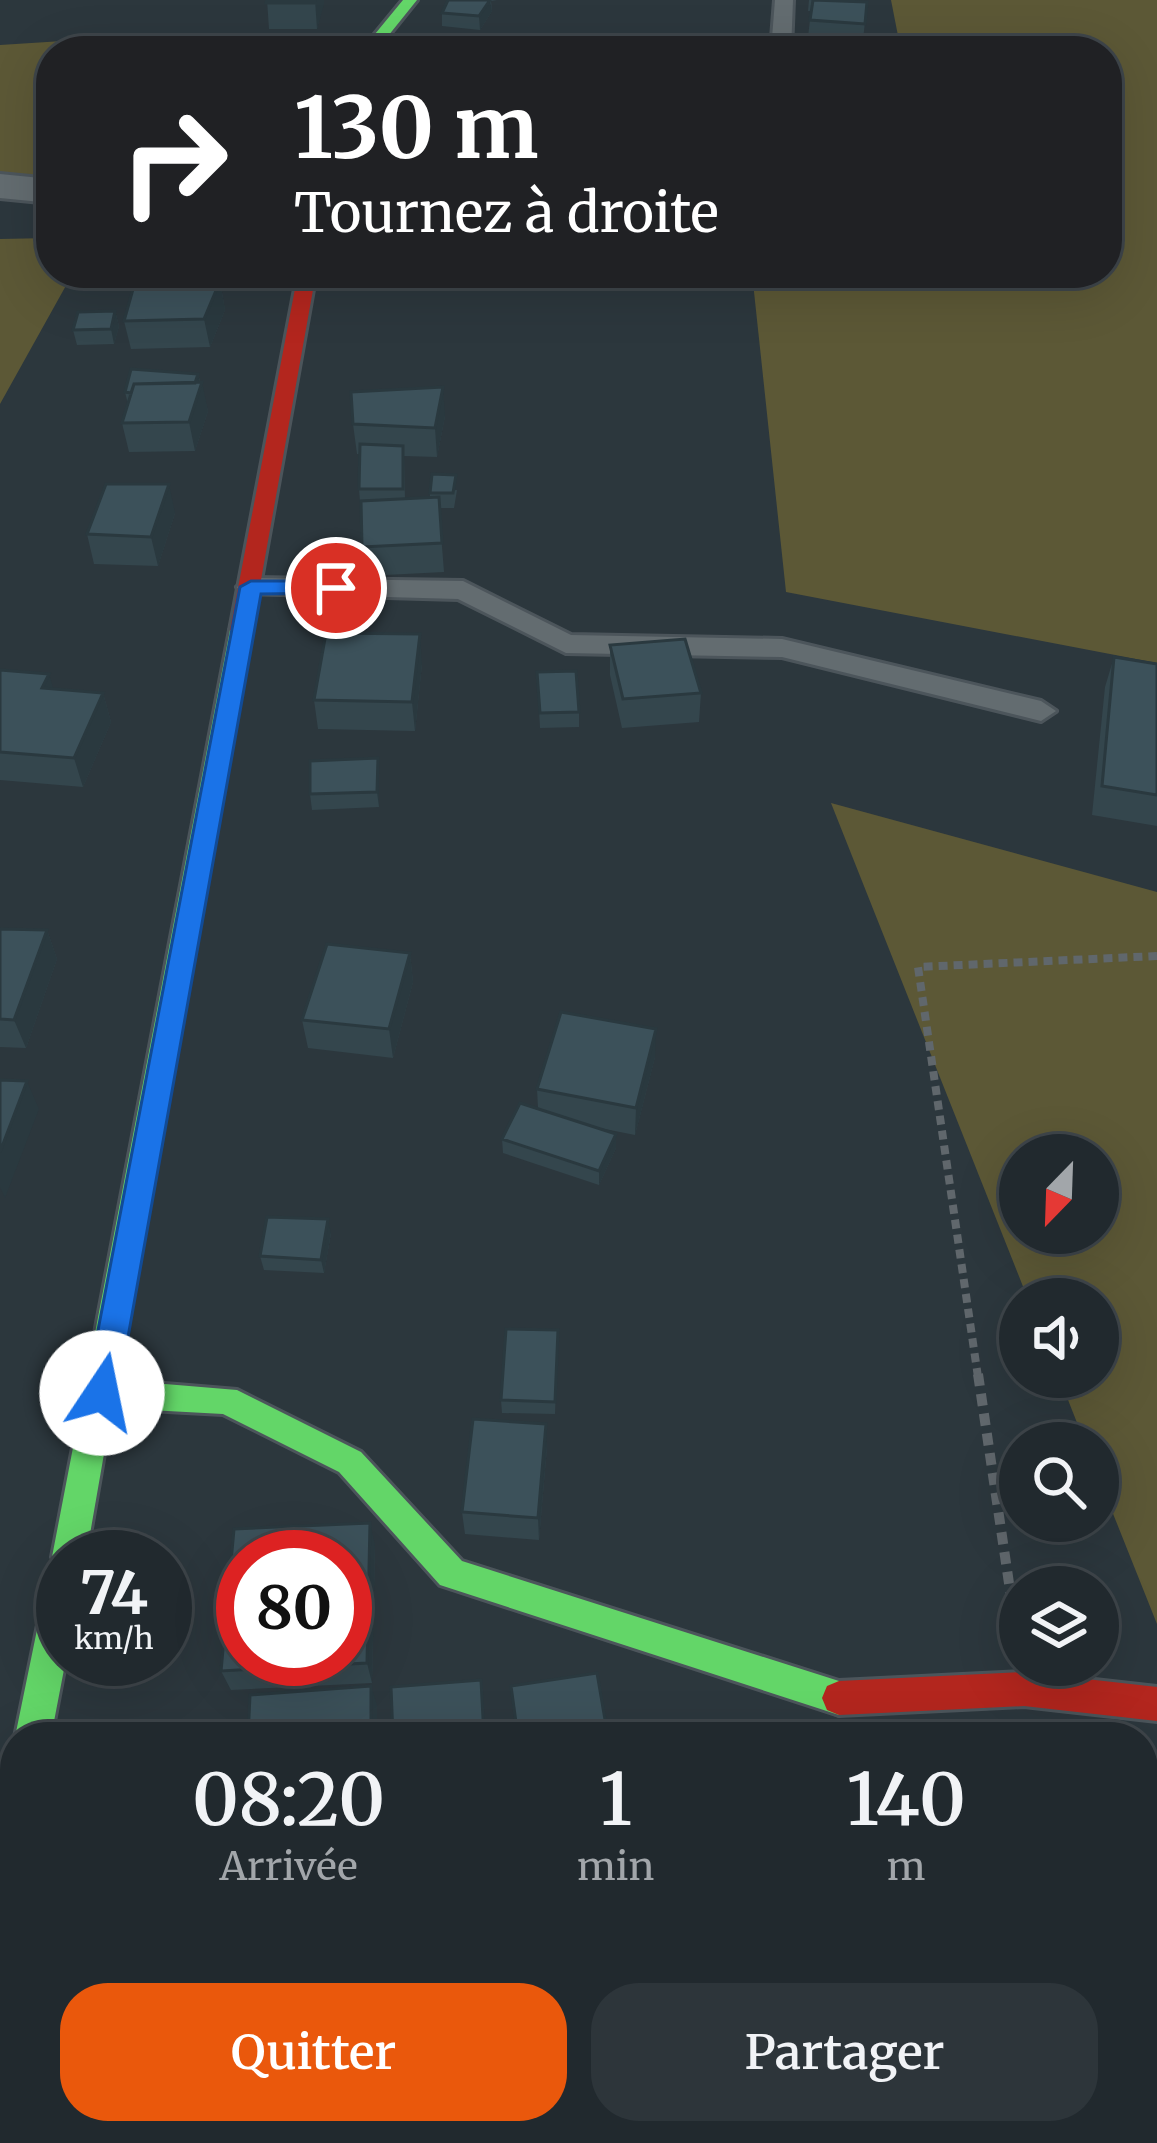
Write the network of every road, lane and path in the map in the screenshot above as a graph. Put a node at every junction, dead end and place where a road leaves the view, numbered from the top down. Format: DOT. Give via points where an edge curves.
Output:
graph roads {
  1 [pos="410,0"];
  2 [pos="784,0"];
  3 [pos="380,36"];
  4 [pos="782,36"];
  5 [pos="0,186"];
  6 [pos="36,190"];
  7 [pos="305,288"];
  8 [pos="251,587"];
  9 [pos="1041,711"];
  10 [pos="1157,956"];
  11 [pos="102,1393"];
  12 [pos="74,1530"];
  13 [pos="1007,1566"];
  14 [pos="43,1686"];
  15 [pos="1157,1704"];
  16 [pos="36,1722"];
  1 -- 3 [label="main road"];
  2 -- 4 [label="lane"];
  5 -- 6 [label="street"];
  7 -- 8 [label="main road"];
  8 -- 9 [label="lane" via="463,590 566,644 782,648"];
  8 -- 11 [label="main road"];
  10 -- 13 [label="path" via="918,967"];
  11 -- 12 [label="main road"];
  11 -- 15 [label="main road" via="226,1400 350,1462 452,1574 829,1699 1024,1689"];
  14 -- 16 [label="main road"];
}
